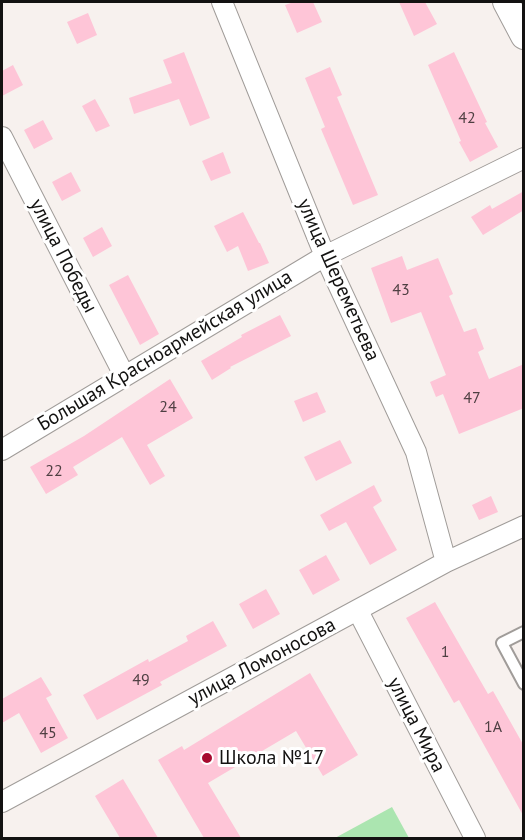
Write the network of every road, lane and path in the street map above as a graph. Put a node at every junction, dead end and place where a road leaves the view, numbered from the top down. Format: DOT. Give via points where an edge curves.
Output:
graph roads {
  1 [pos="222,2"];
  2 [pos="506,2"];
  3 [pos="524,36"];
  4 [pos="2,137"];
  5 [pos="524,158"];
  6 [pos="325,256"];
  7 [pos="124,375"];
  8 [pos="2,450"];
  9 [pos="524,526"];
  10 [pos="446,562"];
  11 [pos="358,611"];
  12 [pos="524,632"];
  13 [pos="524,684"];
  14 [pos="2,802"];
  15 [pos="475,838"];
  1 -- 6 [label="street, улица Шереметьева"];
  2 -- 3 [label="street"];
  4 -- 7 [label="street, улица Победы"];
  5 -- 6 [label="street, Большая Красноармейская улица"];
  6 -- 7 [label="street, Большая Красноармейская улица"];
  6 -- 10 [label="street, улица Шереметьева" via="416,452"];
  7 -- 8 [label="street, Большая Красноармейская улица"];
  9 -- 10 [label="street, улица Ломоносова"];
  10 -- 11 [label="street, улица Ломоносова"];
  11 -- 14 [label="street, улица Ломоносова"];
  11 -- 15 [label="street, улица Мира"];
  12 -- 13 [label="lane" via="502,644"];
}
